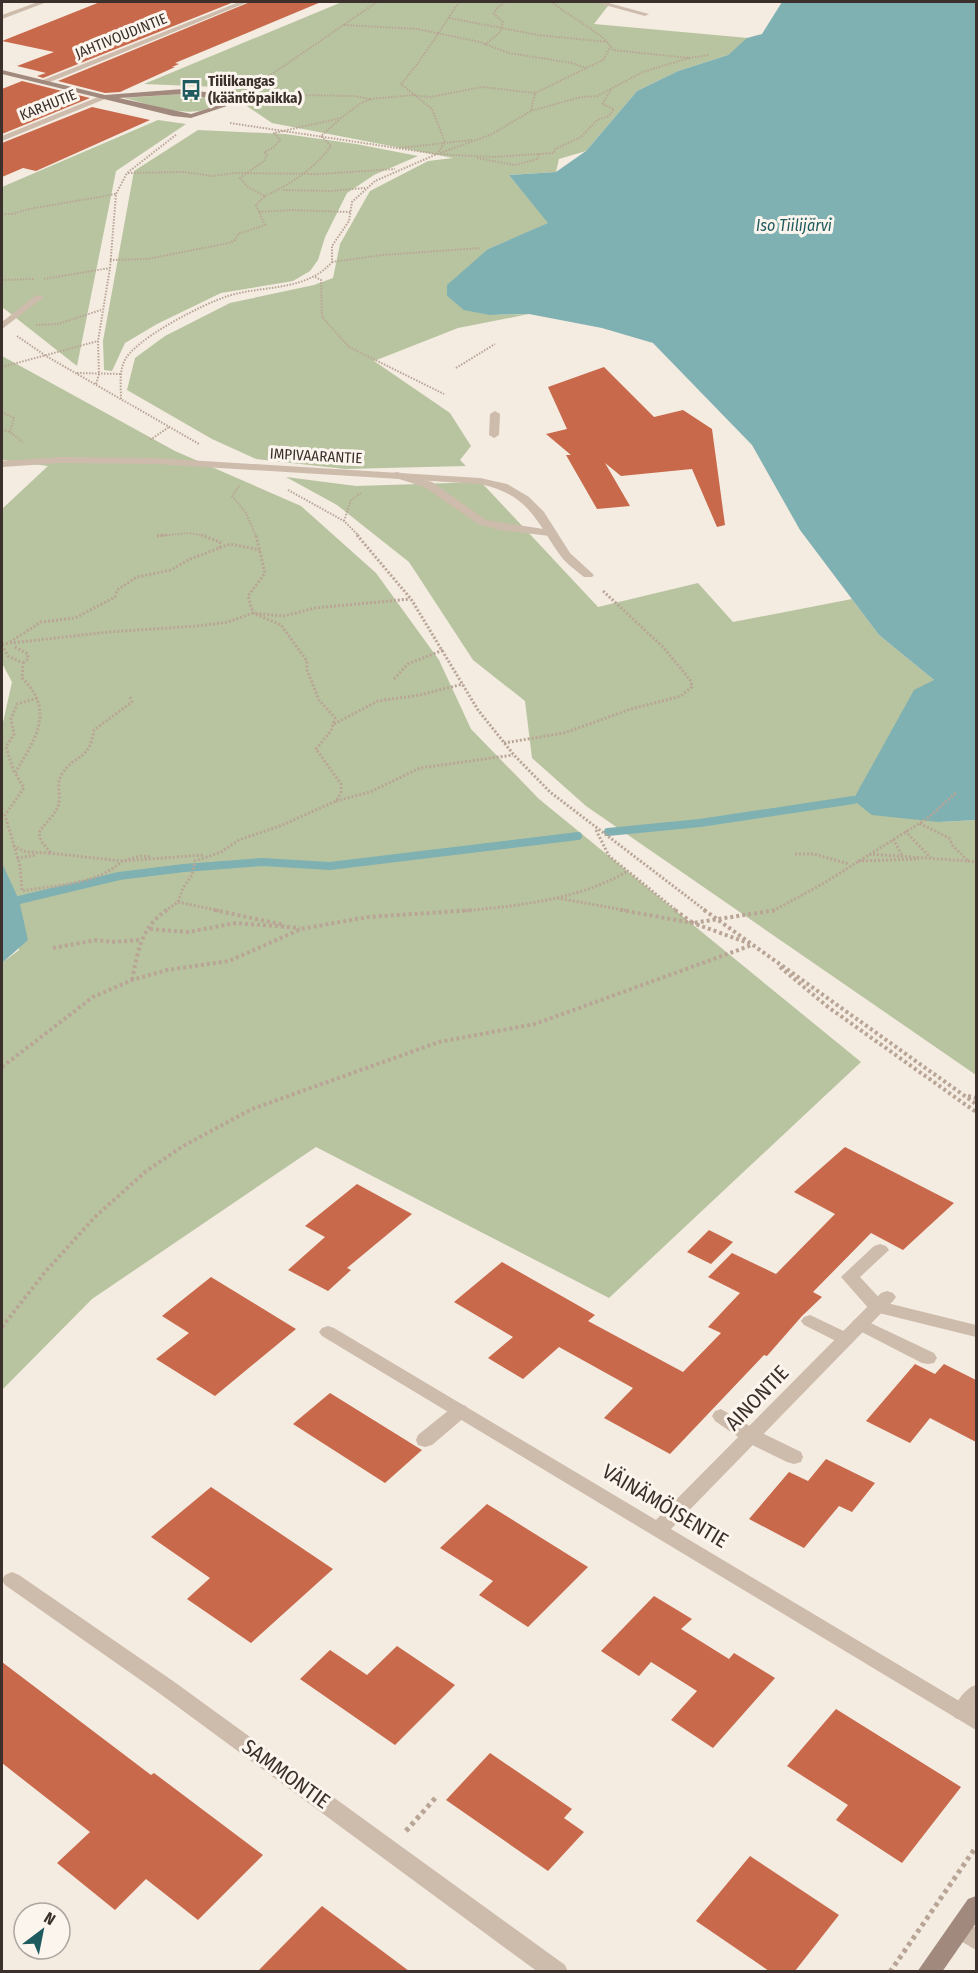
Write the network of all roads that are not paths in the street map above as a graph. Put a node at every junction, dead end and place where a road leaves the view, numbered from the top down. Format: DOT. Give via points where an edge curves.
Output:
graph roads {
  1 [pos="43,2"];
  2 [pos="244,2"];
  3 [pos="598,2"];
  4 [pos="645,14"];
  5 [pos="2,17"];
  6 [pos="2,72"];
  7 [pos="42,82"];
  8 [pos="106,97"];
  9 [pos="2,139"];
  10 [pos="39,297"];
  11 [pos="6,328"];
  12 [pos="495,414"];
  13 [pos="494,435"];
  14 [pos="2,464"];
  15 [pos="397,475"];
  16 [pos="550,533"];
  17 [pos="588,575"];
  18 [pos="880,1250"];
  19 [pos="882,1302"];
  20 [pos="810,1321"];
  21 [pos="860,1324"];
  22 [pos="976,1331"];
  23 [pos="328,1332"];
  24 [pos="846,1339"];
  25 [pos="928,1358"];
  26 [pos="460,1411"];
  27 [pos="721,1416"];
  28 [pos="751,1436"];
  29 [pos="425,1440"];
  30 [pos="794,1457"];
  31 [pos="658,1530"];
  32 [pos="12,1580"];
  33 [pos="976,1693"];
  34 [pos="969,1716"];
  35 [pos="976,1906"];
  36 [pos="968,1934"];
  37 [pos="557,1971"];
  38 [pos="928,1971"];
  1 -- 5 [label="street"];
  2 -- 7 [label="street, JAHTIVOUDINTIE"];
  3 -- 4 [label="street"];
  6 -- 7 [label="street"];
  7 -- 8 [label="street"];
  8 -- 8 [label="street" via="196,118 223,106 223,101 216,97 188,93"];
  8 -- 9 [label="street, KARHUTIE"];
  10 -- 11 [label="street"];
  12 -- 13 [label="street"];
  14 -- 15 [label="street, IMPIVAARANTIE" via="155,460"];
  15 -- 16 [label="street" via="429,485 482,522"];
  15 -- 16 [label="street, IMPIVAARANTIE" via="503,486 540,514"];
  16 -- 17 [label="street, IMPIVAARANTIE"];
  18 -- 19 [label="street" via="850,1277"];
  19 -- 21 [label="street, AINONTIE"];
  19 -- 22 [label="street"];
  20 -- 24 [label="street"];
  21 -- 24 [label="street, AINONTIE"];
  21 -- 25 [label="street"];
  23 -- 26 [label="street, VÄINÄMÖISENTIE"];
  24 -- 28 [label="street, AINONTIE"];
  26 -- 29 [label="street"];
  26 -- 31 [label="street, VÄINÄMÖISENTIE"];
  27 -- 28 [label="street"];
  28 -- 30 [label="street"];
  28 -- 31 [label="street, AINONTIE"];
  31 -- 34 [label="street, VÄINÄMÖISENTIE"];
  32 -- 37 [label="street, SAMMONTIE"];
  33 -- 34 [label="street"];
  35 -- 36 [label="street"];
  36 -- 38 [label="street"];
}
